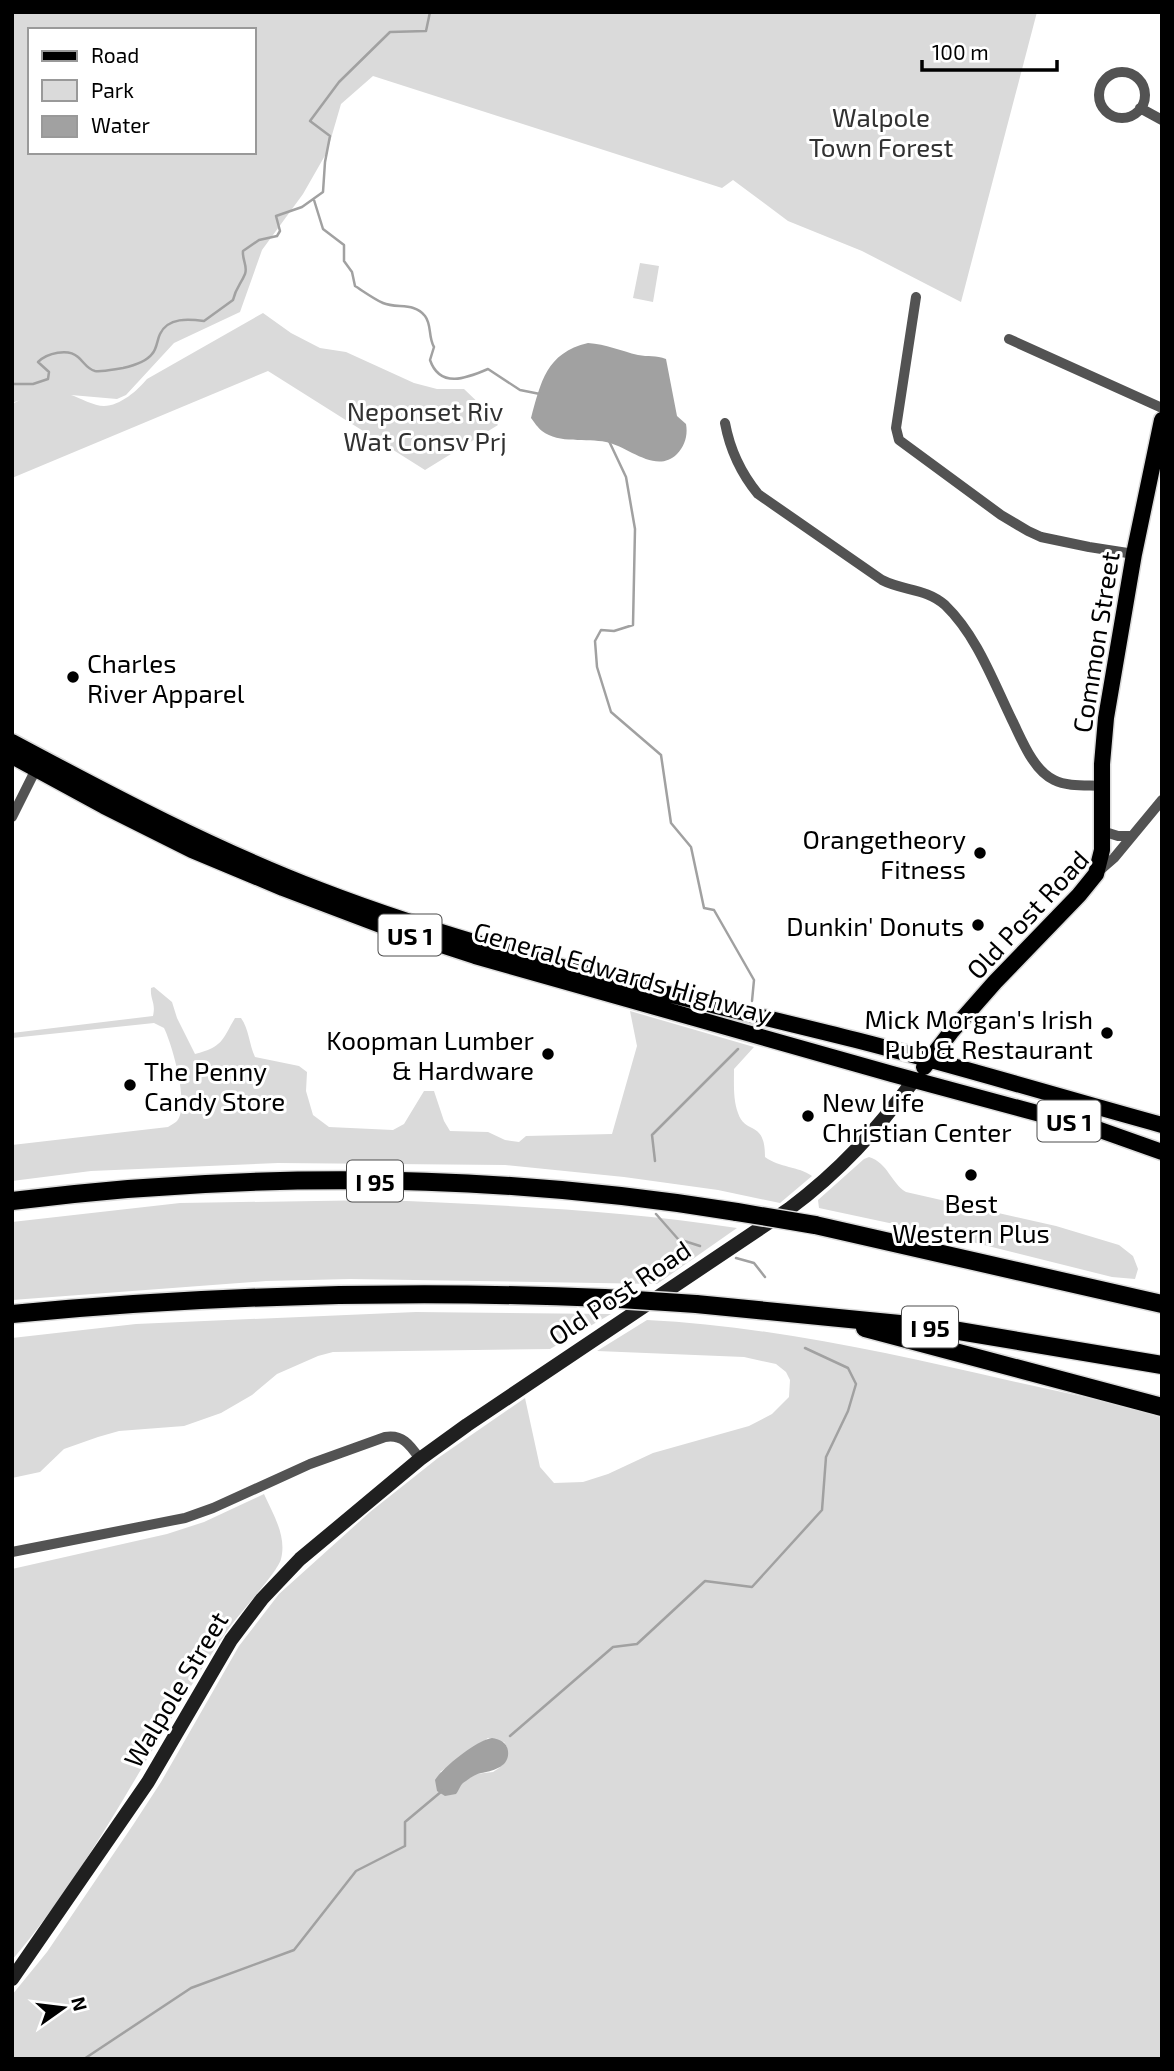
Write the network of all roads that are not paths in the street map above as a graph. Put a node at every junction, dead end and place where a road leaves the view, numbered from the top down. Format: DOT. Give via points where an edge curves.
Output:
graph roads {
  1 [pos="1140,108"];
  2 [pos="1162,120"];
  3 [pos="916,297"];
  4 [pos="1009,339"];
  5 [pos="1162,408"];
  6 [pos="1162,420"];
  7 [pos="725,422"];
  8 [pos="1134,554"];
  9 [pos="12,742"];
  10 [pos="12,756"];
  11 [pos="36,769"];
  12 [pos="1102,786"];
  13 [pos="1162,800"];
  14 [pos="12,817"];
  15 [pos="1102,831"];
  16 [pos="1132,836"];
  17 [pos="1096,874"];
  18 [pos="929,1060"];
  19 [pos="914,1080"];
  20 [pos="1162,1125"];
  21 [pos="1162,1152"];
  22 [pos="12,1201"];
  23 [pos="1162,1304"];
  24 [pos="12,1314"];
  25 [pos="822,1315"];
  26 [pos="1162,1365"];
  27 [pos="1162,1407"];
  28 [pos="420,1459"];
  29 [pos="12,1552"];
  30 [pos="12,1979"];
  1 -- 1 [label="street" via="1128,117 1112,115 1101,103 1103,83 1121,72 1136,78 1144,92"];
  1 -- 2 [label="street"];
  3 -- 8 [label="street" via="896,428 899,440 1020,527 1041,537"];
  4 -- 5 [label="street"];
  6 -- 8 [label="main road, Common Street"];
  7 -- 12 [label="street" via="733,455 758,494 882,580 929,593 946,607 973,642 1042,772 1063,783"];
  8 -- 12 [label="main road, Common Street" via="1106,718"];
  9 -- 18 [label="main road, General Edwards Highway / US 1" via="197,839 390,916 559,967"];
  10 -- 11 [label="main road, General Edwards Highway / US 1"];
  11 -- 14 [label="street"];
  11 -- 19 [label="main road, General Edwards Highway / US 1" via="192,850 375,923 475,956"];
  12 -- 15 [label="main road, Common Street"];
  13 -- 16 [label="street, Old Post Road"];
  15 -- 16 [label="street, Old Post Road"];
  15 -- 17 [label="main road, Common Street"];
  16 -- 17 [label="street, Old Post Road"];
  17 -- 18 [label="main road, Old Post Road"];
  18 -- 19 [label="main road, Old Post Road"];
  18 -- 20 [label="main road, General Edwards Highway / US 1"];
  19 -- 21 [label="main road, General Edwards Highway / US 1" via="1100,1129"];
  19 -- 28 [label="main road, Old Post Road" via="872,1135 813,1191"];
  22 -- 23 [label="highway, I 95, bridge" via="214,1183 368,1180 555,1189 815,1225"];
  24 -- 25 [label="highway, I 95, bridge" via="293,1296 468,1294 605,1298"];
  25 -- 26 [label="highway, I 95" via="971,1332"];
  25 -- 27 [label="highway"];
  28 -- 29 [label="street" via="401,1438 385,1437 185,1518"];
  28 -- 30 [label="main road, Walpole Street" via="300,1559 247,1618 134,1803"];
}
